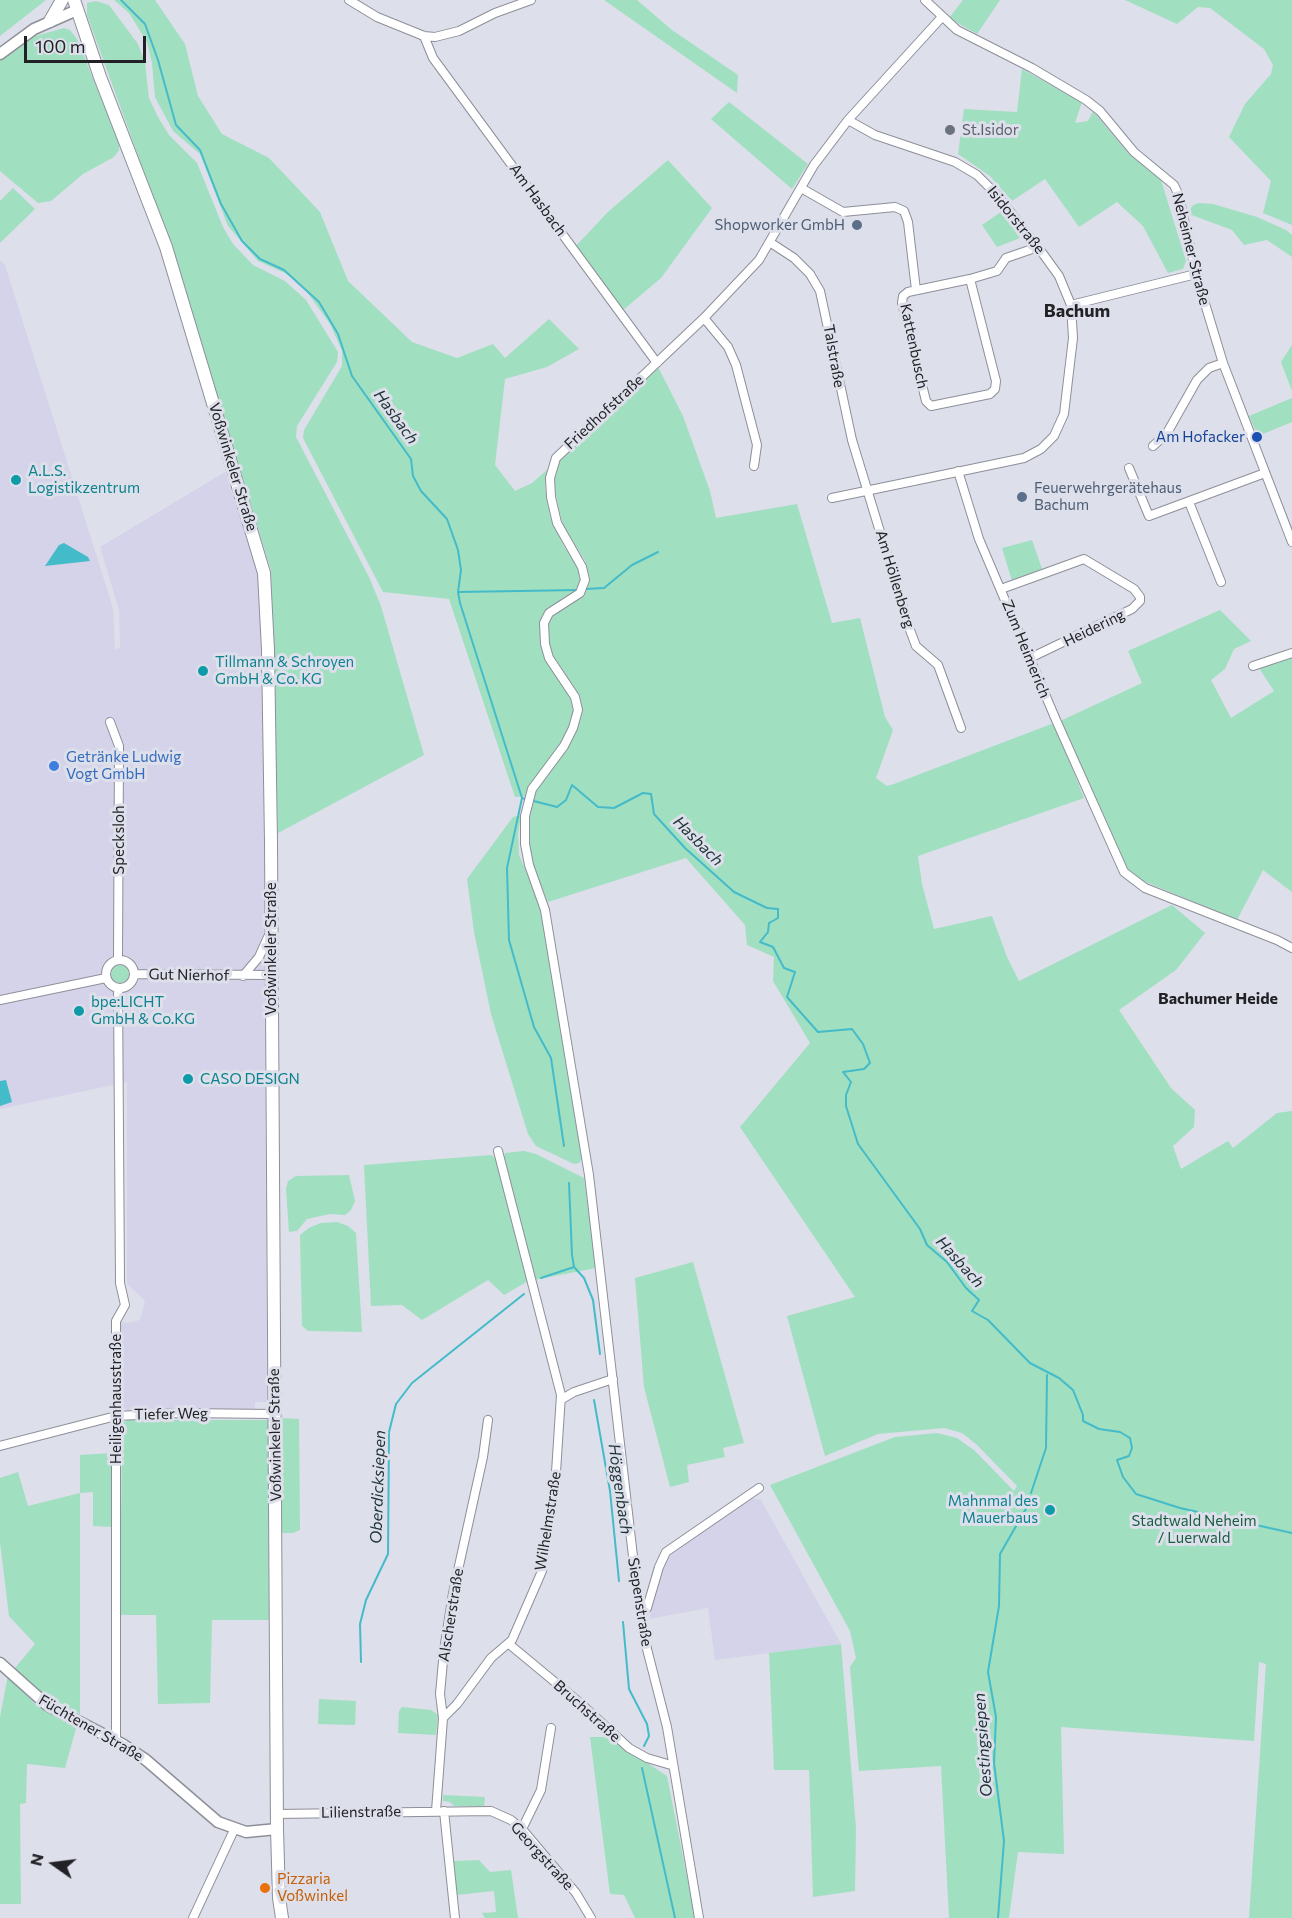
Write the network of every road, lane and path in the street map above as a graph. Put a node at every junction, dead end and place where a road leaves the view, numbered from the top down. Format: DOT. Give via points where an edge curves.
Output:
graph roads {
  1 [pos="62,0"];
  2 [pos="349,0"];
  3 [pos="531,0"];
  4 [pos="925,0"];
  5 [pos="76,5"];
  6 [pos="941,18"];
  7 [pos="50,21"];
  8 [pos="424,36"];
  9 [pos="0,54"];
  10 [pos="848,120"];
  11 [pos="801,188"];
  12 [pos="771,243"];
  13 [pos="1038,247"];
  14 [pos="1196,274"];
  15 [pos="970,279"];
  16 [pos="916,290"];
  17 [pos="1071,305"];
  18 [pos="704,318"];
  19 [pos="657,363"];
  20 [pos="1223,363"];
  21 [pos="1153,446"];
  22 [pos="754,466"];
  23 [pos="1129,468"];
  24 [pos="958,471"];
  25 [pos="1264,473"];
  26 [pos="868,488"];
  27 [pos="832,498"];
  28 [pos="1189,502"];
  29 [pos="1292,542"];
  30 [pos="1221,582"];
  31 [pos="1001,589"];
  32 [pos="1292,653"];
  33 [pos="1030,658"];
  34 [pos="1253,666"];
  35 [pos="110,722"];
  36 [pos="961,728"];
  37 [pos="570,735"];
  38 [pos="271,930"];
  39 [pos="1292,948"];
  40 [pos="118,960"];
  41 [pos="134,974"];
  42 [pos="243,975"];
  43 [pos="271,975"];
  44 [pos="106,978"];
  45 [pos="118,988"];
  46 [pos="0,1000"];
  47 [pos="498,1150"];
  48 [pos="613,1379"];
  49 [pos="562,1400"];
  50 [pos="274,1414"];
  51 [pos="116,1416"];
  52 [pos="488,1420"];
  53 [pos="0,1446"];
  54 [pos="759,1488"];
  55 [pos="641,1615"];
  56 [pos="509,1644"];
  57 [pos="0,1663"];
  58 [pos="443,1718"];
  59 [pos="550,1728"];
  60 [pos="116,1740"];
  61 [pos="671,1765"];
  62 [pos="440,1811"];
  63 [pos="277,1814"];
  64 [pos="277,1829"];
  65 [pos="522,1829"];
  66 [pos="234,1830"];
  67 [pos="193,1918"];
  68 [pos="282,1918"];
  69 [pos="455,1918"];
  70 [pos="591,1918"];
  71 [pos="699,1918"];
  1 -- 7 [label="main road"];
  2 -- 8 [label="street" via="377,17"];
  3 -- 8 [label="street" via="445,36"];
  4 -- 6 [label="street, Neheimer Straße"];
  5 -- 7 [label="street"];
  5 -- 38 [label="main road, Voßwinkeler Straße" via="166,247 264,573"];
  6 -- 10 [label="street"];
  6 -- 14 [label="street, Neheimer Straße" via="1086,100 1134,152 1172,181 1179,196"];
  7 -- 9 [label="street"];
  8 -- 19 [label="street, Am Hasbach" via="433,58"];
  10 -- 11 [label="street, Friedhofstraße"];
  10 -- 13 [label="street, Isidorstraße" via="875,135 946,158 971,171 997,195"];
  11 -- 12 [label="street, Friedhofstraße"];
  11 -- 16 [label="street, Kattenbusch" via="843,212 895,207 904,211"];
  12 -- 18 [label="street, Friedhofstraße"];
  12 -- 26 [label="street, Talstraße" via="802,266 820,291 841,396"];
  13 -- 15 [label="street, Kattenbusch" via="1006,258 997,271"];
  13 -- 17 [label="street, Isidorstraße" via="1059,276"];
  14 -- 17 [label="street"];
  14 -- 20 [label="street, Neheimer Straße"];
  15 -- 16 [label="street, Kattenbusch"];
  15 -- 16 [label="street, Kattenbusch" via="995,389 990,394 935,406 926,401 902,303 905,294"];
  17 -- 24 [label="street" via="1073,338 1068,392 1054,436 1024,458"];
  18 -- 19 [label="street, Friedhofstraße"];
  18 -- 22 [label="street" via="728,347 736,365 757,445"];
  19 -- 37 [label="street, Friedhofstraße" via="556,458 551,468 551,497 557,523 585,575 580,593 549,613 544,627 549,658 577,701"];
  20 -- 21 [label="street" via="1209,368 1197,380 1167,433"];
  20 -- 25 [label="street, Neheimer Straße"];
  23 -- 28 [label="street" via="1149,516"];
  24 -- 26 [label="street"];
  24 -- 31 [label="street, Zum Heimerich" via="979,539"];
  25 -- 28 [label="street"];
  25 -- 29 [label="street, Neheimer Straße"];
  26 -- 27 [label="street"];
  26 -- 36 [label="street, Am Höllenberg" via="916,646 938,665"];
  28 -- 30 [label="street"];
  31 -- 33 [label="street, Zum Heimerich"];
  31 -- 33 [label="street, Heidering" via="1084,559 1134,589 1140,597 1132,609"];
  32 -- 34 [label="street"];
  33 -- 39 [label="street, Zum Heimerich" via="1124,872 1145,888"];
  35 -- 40 [label="street, Specksloh" via="119,746"];
  37 -- 48 [label="street, Siepenstraße" via="539,776 530,795 524,833 526,854 545,910 589,1175"];
  38 -- 42 [label="street, Gut Nierhof" via="264,949"];
  38 -- 43 [label="main road, Voßwinkeler Straße"];
  40 -- 41 [label="street" via="129,963"];
  40 -- 44 [label="street" via="108,966"];
  41 -- 42 [label="street, Gut Nierhof"];
  41 -- 45 [label="street" via="129,985"];
  42 -- 43 [label="street, Gut Nierhof"];
  43 -- 50 [label="main road, Voßwinkeler Straße"];
  44 -- 45 [label="street"];
  44 -- 46 [label="street"];
  45 -- 51 [label="street, Heiligenhausstraße" via="120,1283 125,1305 116,1321"];
  47 -- 49 [label="street, Wilhelmstraße"];
  48 -- 49 [label="street"];
  48 -- 55 [label="street, Siepenstraße"];
  49 -- 56 [label="street, Wilhelmstraße" via="544,1562"];
  50 -- 51 [label="street, Tiefer Weg"];
  50 -- 63 [label="main road, Voßwinkeler Straße"];
  51 -- 53 [label="street, Tiefer Weg"];
  51 -- 60 [label="street, Heiligenhausstraße"];
  52 -- 58 [label="street, Alscherstraße" via="451,1602 440,1694"];
  54 -- 55 [label="street" via="666,1552"];
  55 -- 61 [label="street, Siepenstraße" via="667,1727"];
  56 -- 58 [label="street, Wilhelmstraße" via="491,1658"];
  56 -- 61 [label="street, Bruchstraße" via="629,1748"];
  57 -- 60 [label="street, Füchtener Straße" via="47,1705"];
  58 -- 62 [label="street, Alscherstraße"];
  59 -- 65 [label="street" via="542,1790"];
  60 -- 66 [label="street, Füchtener Straße" via="153,1765 212,1817"];
  61 -- 71 [label="street, Siepenstraße"];
  62 -- 63 [label="street, Lilienstraße"];
  62 -- 65 [label="street, Georgstraße" via="491,1811"];
  62 -- 69 [label="street, Alscherstraße"];
  63 -- 64 [label="main road, Voßwinkeler Straße"];
  64 -- 66 [label="street"];
  64 -- 68 [label="main road, Voßwinkeler Straße"];
  65 -- 70 [label="street, Georgstraße" via="576,1893"];
  66 -- 67 [label="street"];
}
